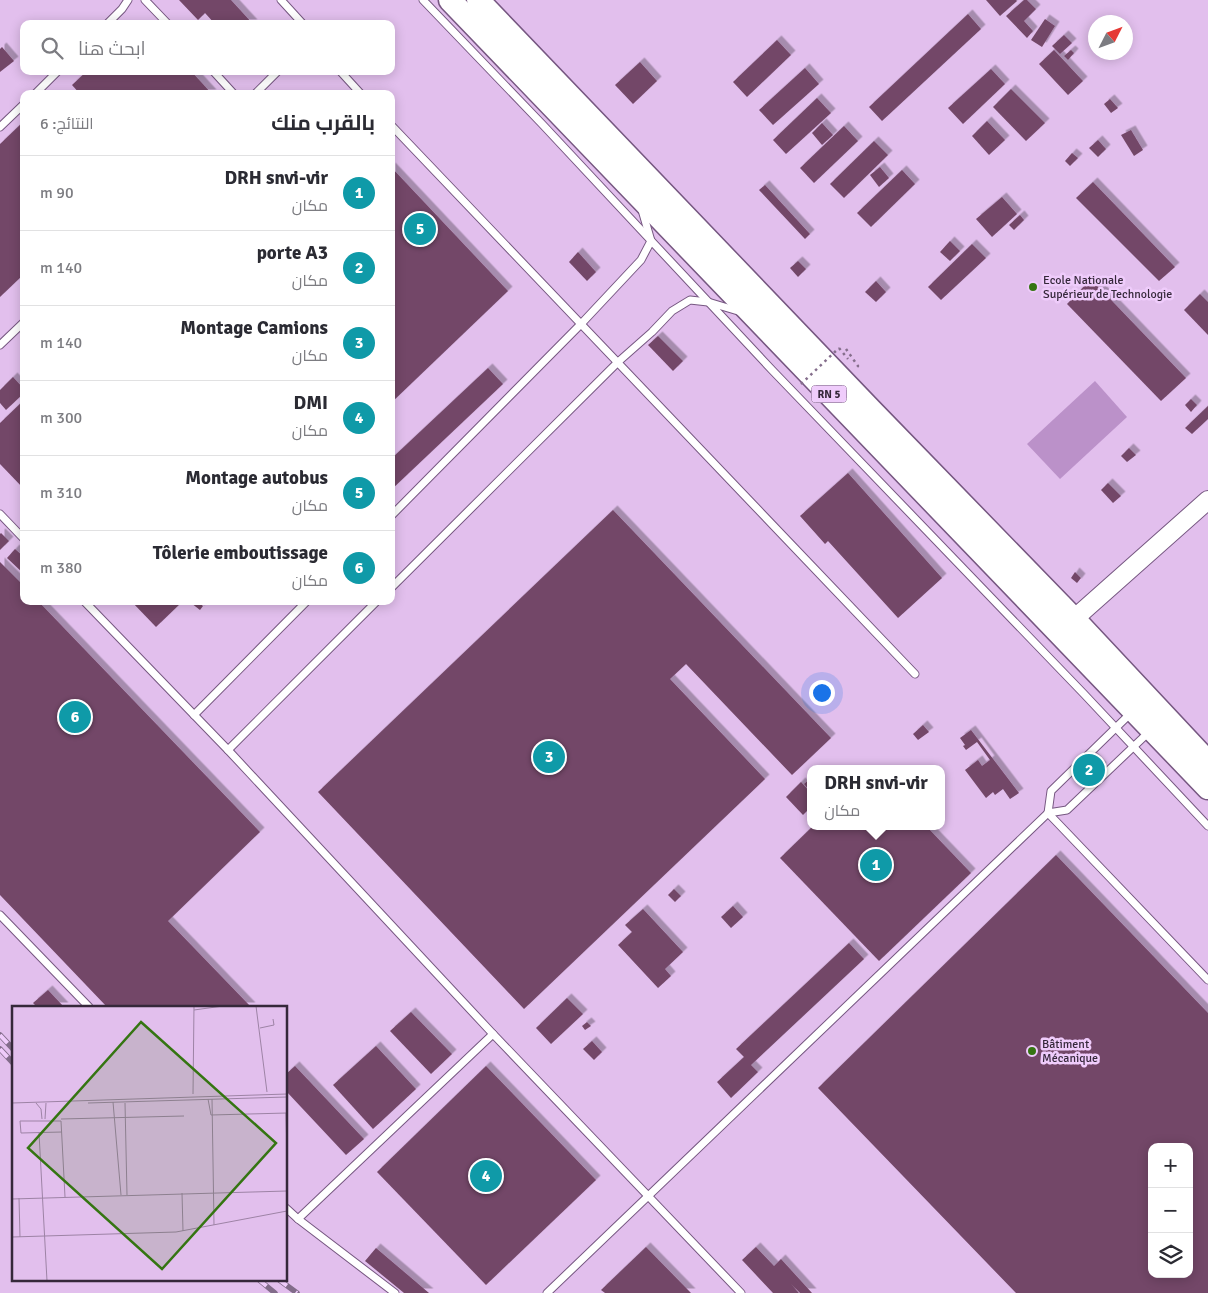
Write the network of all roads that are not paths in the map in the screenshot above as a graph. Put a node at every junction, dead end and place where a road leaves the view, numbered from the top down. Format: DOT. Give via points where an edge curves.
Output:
graph roads {
  1 [pos="128,0"];
  2 [pos="145,0"];
  3 [pos="281,0"];
  4 [pos="424,0"];
  5 [pos="450,0"];
  6 [pos="478,0"];
  7 [pos="111,20"];
  8 [pos="164,20"];
  9 [pos="299,20"];
  10 [pos="54,75"];
  11 [pos="217,75"];
  12 [pos="274,75"];
  13 [pos="344,75"];
  14 [pos="38,90"];
  15 [pos="230,90"];
  16 [pos="260,90"];
  17 [pos="357,90"];
  18 [pos="20,108"];
  19 [pos="0,127"];
  20 [pos="395,129"];
  21 [pos="636,193"];
  22 [pos="651,241"];
  23 [pos="708,302"];
  24 [pos="756,317"];
  25 [pos="581,324"];
  26 [pos="20,326"];
  27 [pos="0,345"];
  28 [pos="618,362"];
  29 [pos="1208,500"];
  30 [pos="395,512"];
  31 [pos="0,514"];
  32 [pos="20,535"];
  33 [pos="395,584"];
  34 [pos="88,605"];
  35 [pos="303,605"];
  36 [pos="374,605"];
  37 [pos="1074,619"];
  38 [pos="915,674"];
  39 [pos="1134,710"];
  40 [pos="194,715"];
  41 [pos="1116,728"];
  42 [pos="1152,730"];
  43 [pos="1133,747"];
  44 [pos="228,750"];
  45 [pos="1208,762"];
  46 [pos="1208,788"];
  47 [pos="1048,813"];
  48 [pos="1208,826"];
  49 [pos="0,915"];
  50 [pos="1208,980"];
  51 [pos="88,1006"];
  52 [pos="493,1034"];
  53 [pos="648,1195"];
  54 [pos="288,1210"];
  55 [pos="298,1219"];
  56 [pos="395,1293"];
  57 [pos="547,1293"];
  58 [pos="740,1293"];
  1 -- 7 [label="lane"];
  2 -- 8 [label="lane"];
  3 -- 9 [label="lane"];
  4 -- 22 [label="lane"];
  5 -- 21 [label="highway, RN 5"];
  6 -- 37 [label="highway, RN 5"];
  10 -- 14 [label="lane"];
  11 -- 15 [label="lane"];
  12 -- 16 [label="lane"];
  13 -- 17 [label="lane"];
  18 -- 19 [label="lane"];
  20 -- 25 [label="lane"];
  21 -- 22 [label="lane"];
  21 -- 24 [label="highway, RN 5"];
  22 -- 23 [label="lane"];
  22 -- 25 [label="lane" via="641,260"];
  23 -- 24 [label="lane"];
  23 -- 28 [label="lane" via="690,300 672,311"];
  23 -- 41 [label="lane"];
  24 -- 39 [label="highway, RN 5"];
  25 -- 28 [label="lane"];
  25 -- 30 [label="lane"];
  26 -- 27 [label="lane"];
  28 -- 33 [label="lane"];
  28 -- 38 [label="lane"];
  29 -- 37 [label="street"];
  31 -- 32 [label="lane"];
  34 -- 40 [label="lane"];
  35 -- 40 [label="lane"];
  36 -- 44 [label="lane"];
  37 -- 45 [label="highway, RN 5"];
  39 -- 41 [label="lane"];
  39 -- 42 [label="highway, RN 5"];
  40 -- 44 [label="lane"];
  41 -- 43 [label="lane"];
  41 -- 47 [label="lane" via="1052,791"];
  42 -- 43 [label="lane"];
  42 -- 46 [label="highway, RN 5"];
  43 -- 47 [label="lane" via="1067,810"];
  43 -- 48 [label="lane"];
  44 -- 52 [label="lane"];
  47 -- 50 [label="lane"];
  47 -- 53 [label="lane"];
  49 -- 51 [label="lane"];
  52 -- 53 [label="lane"];
  52 -- 55 [label="lane"];
  53 -- 57 [label="lane"];
  53 -- 58 [label="lane"];
  54 -- 55 [label="lane"];
  55 -- 56 [label="lane"];
}
